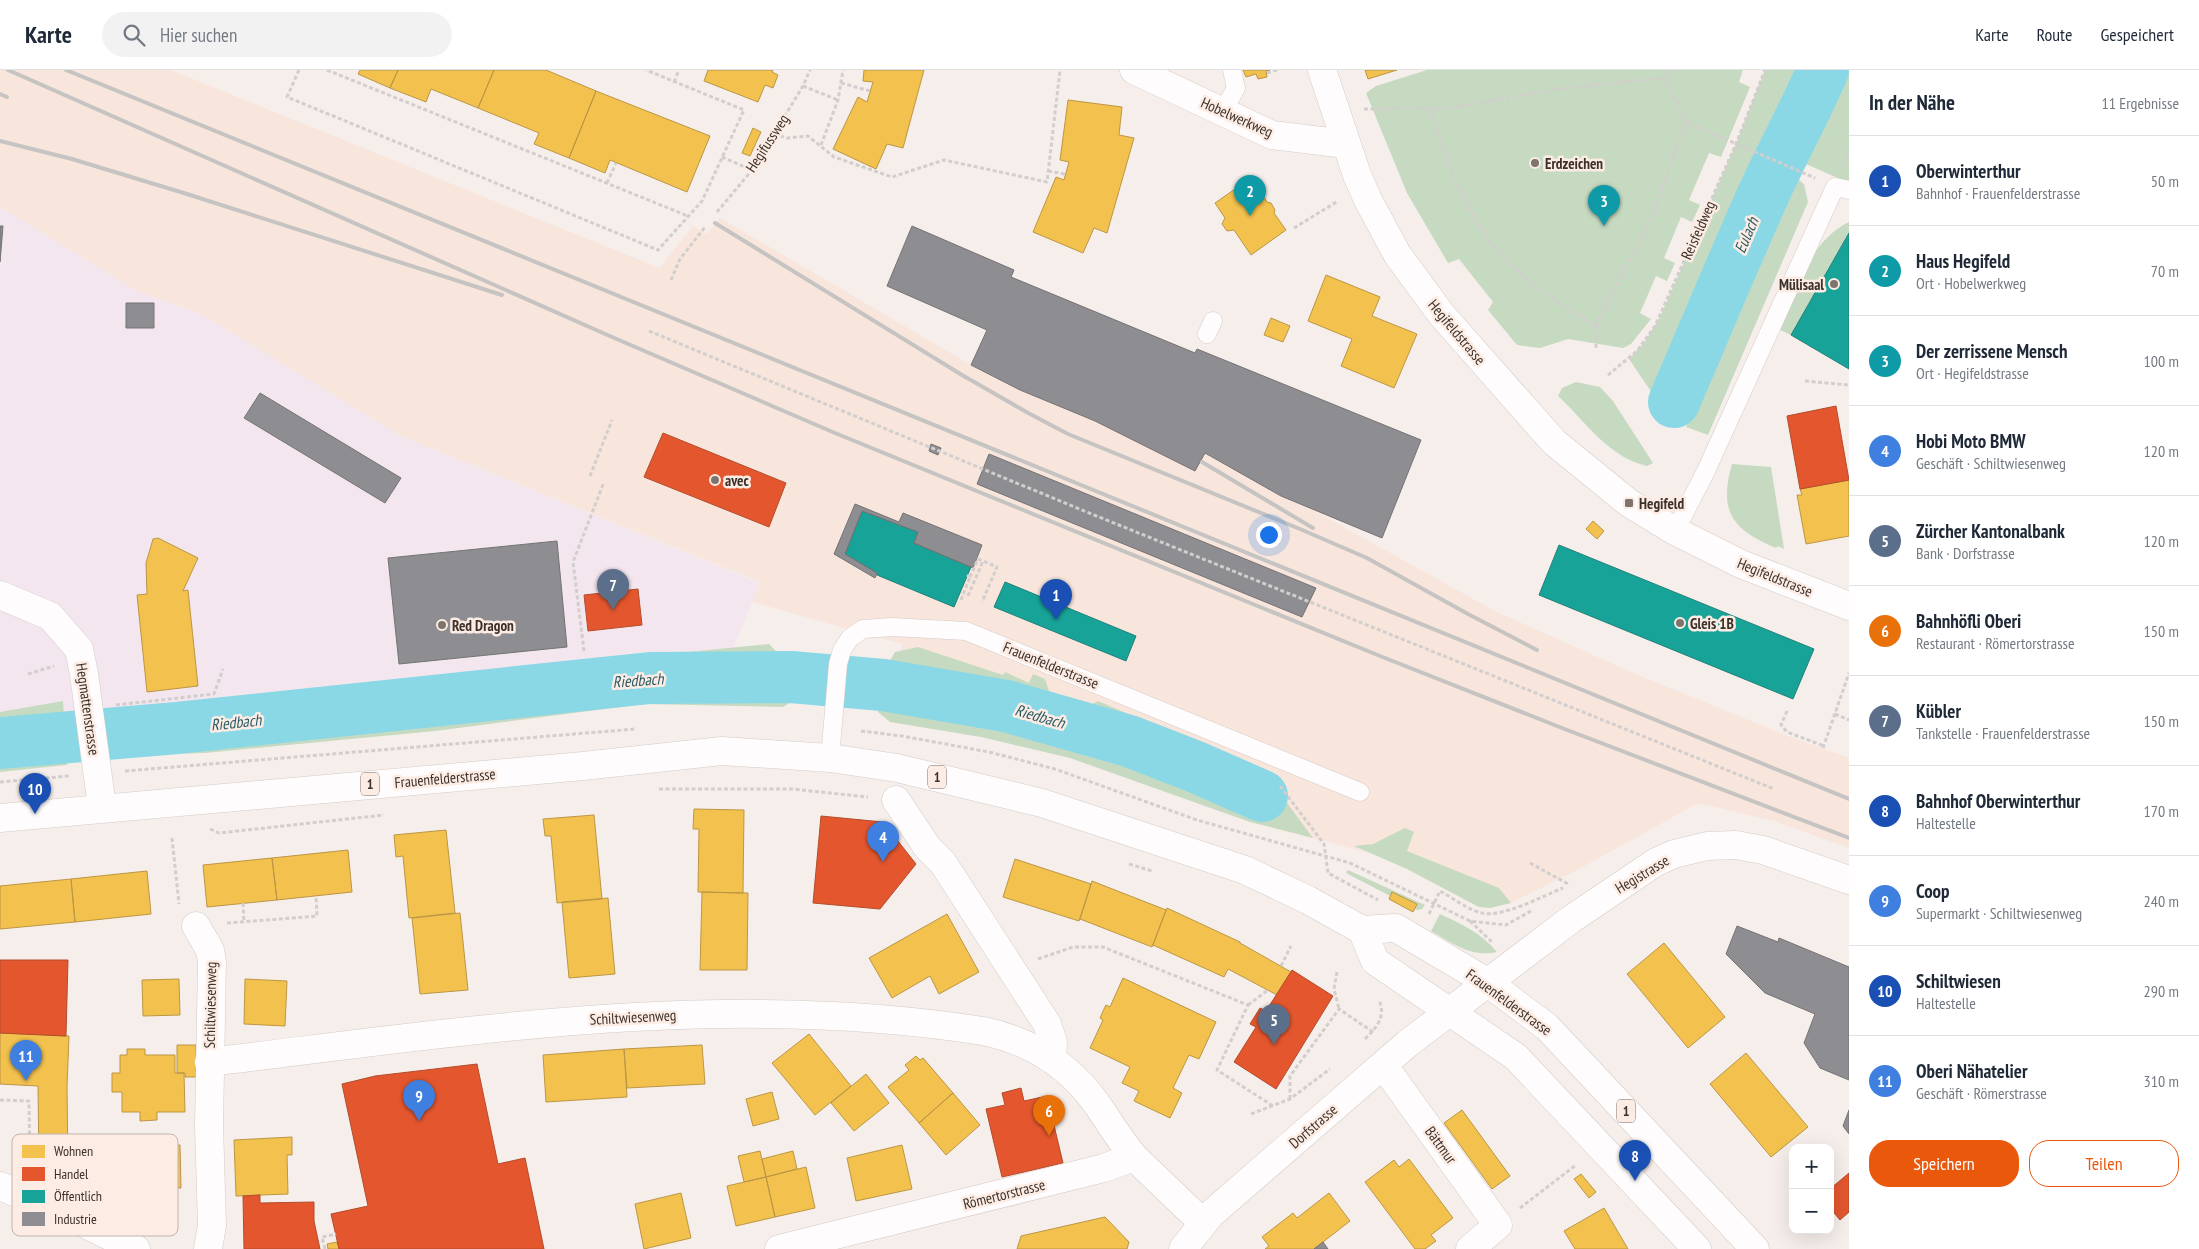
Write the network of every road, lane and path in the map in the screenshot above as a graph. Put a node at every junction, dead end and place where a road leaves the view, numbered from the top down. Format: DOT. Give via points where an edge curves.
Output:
graph roads {
  1 [pos="299,70"];
  2 [pos="327,70"];
  3 [pos="646,70"];
  4 [pos="679,70"];
  5 [pos="810,70"];
  6 [pos="844,70"];
  7 [pos="1060,70"];
  8 [pos="1134,70"];
  9 [pos="1232,70"];
  10 [pos="1277,70"];
  11 [pos="1322,70"];
  12 [pos="1673,70"];
  13 [pos="1765,70"];
  14 [pos="1267,73"];
  15 [pos="1664,78"];
  16 [pos="674,82"];
  17 [pos="841,83"];
  18 [pos="803,86"];
  19 [pos="870,92"];
  20 [pos="838,100"];
  21 [pos="1431,110"];
  22 [pos="1223,111"];
  23 [pos="1337,118"];
  24 [pos="1686,122"];
  25 [pos="774,134"];
  26 [pos="1346,144"];
  27 [pos="1736,144"];
  28 [pos="822,145"];
  29 [pos="722,157"];
  30 [pos="616,163"];
  31 [pos="752,170"];
  32 [pos="1048,171"];
  33 [pos="1802,172"];
  34 [pos="1066,174"];
  35 [pos="607,183"];
  36 [pos="1849,190"];
  37 [pos="1341,200"];
  38 [pos="716,212"];
  39 [pos="688,216"];
  40 [pos="705,227"];
  41 [pos="1294,228"];
  42 [pos="671,280"];
  43 [pos="1596,326"];
  44 [pos="649,331"];
  45 [pos="1596,348"];
  46 [pos="1608,375"];
  47 [pos="1805,381"];
  48 [pos="1849,385"];
  49 [pos="612,420"];
  50 [pos="590,476"];
  51 [pos="604,482"];
  52 [pos="1676,531"];
  53 [pos="983,561"];
  54 [pos="0,595"];
  55 [pos="968,596"];
  56 [pos="961,600"];
  57 [pos="982,602"];
  58 [pos="1849,606"];
  59 [pos="584,651"];
  60 [pos="61,663"];
  61 [pos="223,669"];
  62 [pos="1849,673"];
  63 [pos="28,674"];
  64 [pos="88,707"];
  65 [pos="1787,711"];
  66 [pos="1835,714"];
  67 [pos="1849,720"];
  68 [pos="640,729"];
  69 [pos="902,736"];
  70 [pos="830,758"];
  71 [pos="88,770"];
  72 [pos="0,782"];
  73 [pos="1278,784"];
  74 [pos="1774,789"];
  75 [pos="650,790"];
  76 [pos="1360,792"];
  77 [pos="896,800"];
  78 [pos="102,808"];
  79 [pos="386,815"];
  80 [pos="0,818"];
  81 [pos="219,833"];
  82 [pos="172,838"];
  83 [pos="1325,856"];
  84 [pos="1120,861"];
  85 [pos="1530,863"];
  86 [pos="1147,871"];
  87 [pos="1328,873"];
  88 [pos="1849,880"];
  89 [pos="316,896"];
  90 [pos="1434,902"];
  91 [pos="243,903"];
  92 [pos="1537,908"];
  93 [pos="1427,917"];
  94 [pos="244,922"];
  95 [pos="196,926"];
  96 [pos="1362,930"];
  97 [pos="1291,946"];
  98 [pos="1281,966"];
  99 [pos="1011,968"];
  100 [pos="1337,972"];
  101 [pos="1487,982"];
  102 [pos="1268,990"];
  103 [pos="1379,999"];
  104 [pos="1248,1006"];
  105 [pos="1339,1009"];
  106 [pos="1449,1010"];
  107 [pos="1373,1032"];
  108 [pos="1360,1044"];
  109 [pos="1052,1058"];
  110 [pos="209,1062"];
  111 [pos="1336,1065"];
  112 [pos="1384,1066"];
  113 [pos="1290,1099"];
  114 [pos="0,1100"];
  115 [pos="1053,1103"];
  116 [pos="1049,1105"];
  117 [pos="1273,1106"];
  118 [pos="1251,1114"];
  119 [pos="30,1134"];
  120 [pos="1134,1157"];
  121 [pos="1576,1165"];
  122 [pos="0,1186"];
  123 [pos="12,1191"];
  124 [pos="1203,1223"];
  125 [pos="1498,1225"];
  126 [pos="336,1234"];
  127 [pos="110,1236"];
  128 [pos="136,1249"];
  129 [pos="208,1249"];
  130 [pos="325,1249"];
  131 [pos="779,1249"];
  132 [pos="1183,1249"];
  133 [pos="1470,1249"];
  134 [pos="1697,1249"];
  135 [pos="1755,1249"];
  1 -- 39 [label="path" via="287,97 658,250"];
  2 -- 35 [label="path"];
  3 -- 16 [label="path"];
  4 -- 16 [label="path"];
  5 -- 18 [label="path, Hegifussweg"];
  6 -- 17 [label="path"];
  7 -- 32 [label="path"];
  8 -- 22 [label="street, Hobelwerkweg"];
  9 -- 22 [label="lane" via="1236,88"];
  10 -- 14 [label="path"];
  11 -- 23 [label="street, Hegifeldstrasse"];
  12 -- 15 [label="path"];
  13 -- 27 [label="path, Reisfeldweg"];
  15 -- 21 [label="path" via="1558,89"];
  15 -- 24 [label="path"];
  16 -- 29 [label="path" via="744,110"];
  17 -- 19 [label="path"];
  17 -- 20 [label="path"];
  18 -- 20 [label="path"];
  18 -- 25 [label="path, Hegifussweg"];
  20 -- 28 [label="path"];
  21 -- 23 [label="path" via="1364,108"];
  21 -- 43 [label="path" via="1459,190 1488,239 1534,286"];
  22 -- 26 [label="street, Hobelwerkweg" via="1272,134"];
  23 -- 26 [label="street, Hegifeldstrasse"];
  24 -- 27 [label="path"];
  24 -- 43 [label="path" via="1653,214"];
  25 -- 28 [label="path" via="787,138 808,136"];
  25 -- 31 [label="path, Hegifussweg"];
  26 -- 52 [label="street, Hegifeldstrasse" via="1381,226 1397,254 1441,314 1554,442 1629,504"];
  27 -- 33 [label="path"];
  27 -- 46 [label="path, Reisfeldweg" via="1656,326 1637,351"];
  28 -- 32 [label="path" via="834,157 892,177 944,160 1047,182"];
  29 -- 31 [label="path"];
  29 -- 39 [label="path" via="702,201"];
  30 -- 35 [label="path"];
  31 -- 38 [label="path, Hegifussweg"];
  32 -- 34 [label="path"];
  35 -- 39 [label="path"];
  36 -- 52 [label="lane" via="1835,187"];
  37 -- 41 [label="path"];
  40 -- 42 [label="path" via="680,259"];
  43 -- 45 [label="path"];
  44 -- 74 [label="path"];
  47 -- 48 [label="path"];
  49 -- 50 [label="path"];
  51 -- 59 [label="path" via="573,562"];
  52 -- 58 [label="street, Hegifeldstrasse" via="1741,564"];
  53 -- 55 [label="path"];
  53 -- 56 [label="path" via="978,559"];
  53 -- 57 [label="path" via="996,566"];
  54 -- 64 [label="street, Hegmattenstrasse" via="50,616 79,649"];
  60 -- 63 [label="path"];
  61 -- 64 [label="path" via="214,694"];
  62 -- 66 [label="path"];
  64 -- 71 [label="street, Hegmattenstrasse"];
  65 -- 66 [label="path" via="1781,725 1787,732 1823,747"];
  66 -- 67 [label="path"];
  68 -- 71 [label="path"];
  69 -- 83 [label="path" via="989,752 1055,769 1197,820"];
  70 -- 76 [label="lane, Frauenfelderstrasse" via="838,664 850,638 863,629 892,627 966,631"];
  70 -- 78 [label="street, Frauenfelderstrasse / 1" via="722,751"];
  70 -- 96 [label="street, Frauenfelderstrasse / 1" via="897,768 1042,803 1245,870"];
  71 -- 72 [label="path"];
  71 -- 78 [label="street, Hegmattenstrasse"];
  73 -- 83 [label="path" via="1324,844"];
  75 -- 77 [label="path" via="792,789"];
  77 -- 99 [label="street" via="927,848 943,863"];
  78 -- 80 [label="street, Frauenfelderstrasse / 1"];
  79 -- 81 [label="path"];
  82 -- 95 [label="path" via="180,907"];
  83 -- 87 [label="path"];
  83 -- 90 [label="path" via="1350,863"];
  84 -- 86 [label="path"];
  85 -- 90 [label="path" via="1571,885 1488,914 1479,913 1440,891"];
  88 -- 101 [label="street, Hegistrasse" via="1763,850 1736,845 1707,846 1674,854 1641,871"];
  89 -- 94 [label="path" via="317,916"];
  90 -- 92 [label="path" via="1470,921 1506,925"];
  90 -- 93 [label="path"];
  91 -- 94 [label="path"];
  94 -- 95 [label="path"];
  95 -- 110 [label="street, Schiltwiesenweg" via="210,950 212,962"];
  96 -- 101 [label="street, Frauenfelderstrasse / 1" via="1396,928"];
  96 -- 106 [label="street" via="1375,961"];
  97 -- 98 [label="path"];
  99 -- 104 [label="path" via="1072,947 1103,947"];
  99 -- 109 [label="street" via="1047,1024"];
  100 -- 105 [label="path" via="1334,989"];
  101 -- 106 [label="street, Hegistrasse"];
  101 -- 135 [label="street, Frauenfelderstrasse / 1" via="1547,1027"];
  102 -- 104 [label="path"];
  103 -- 107 [label="path" via="1381,1019"];
  104 -- 117 [label="path" via="1217,1070"];
  105 -- 107 [label="path"];
  105 -- 113 [label="path" via="1290,1076"];
  106 -- 112 [label="street, Dorfstrasse"];
  106 -- 134 [label="street" via="1516,1056"];
  107 -- 108 [label="path"];
  109 -- 110 [label="street, Schiltwiesenweg" via="1019,1040 964,1028 811,1014 732,1012 533,1023"];
  109 -- 120 [label="street, Schiltwiesenweg" via="1079,1082"];
  110 -- 129 [label="street, Schiltwiesenweg" via="212,1225"];
  111 -- 113 [label="path"];
  112 -- 124 [label="street, Dorfstrasse"];
  112 -- 125 [label="street, Bättmur"];
  113 -- 117 [label="path"];
  114 -- 119 [label="path" via="29,1101"];
  115 -- 116 [label="path"];
  117 -- 118 [label="path"];
  120 -- 124 [label="street"];
  120 -- 131 [label="street, Römertorstrasse" via="1104,1168"];
  121 -- 125 [label="path"];
  122 -- 123 [label="street"];
  124 -- 132 [label="street, Dorfstrasse"];
  125 -- 133 [label="street"];
  126 -- 130 [label="path" via="322,1237"];
  127 -- 128 [label="street"];
}
